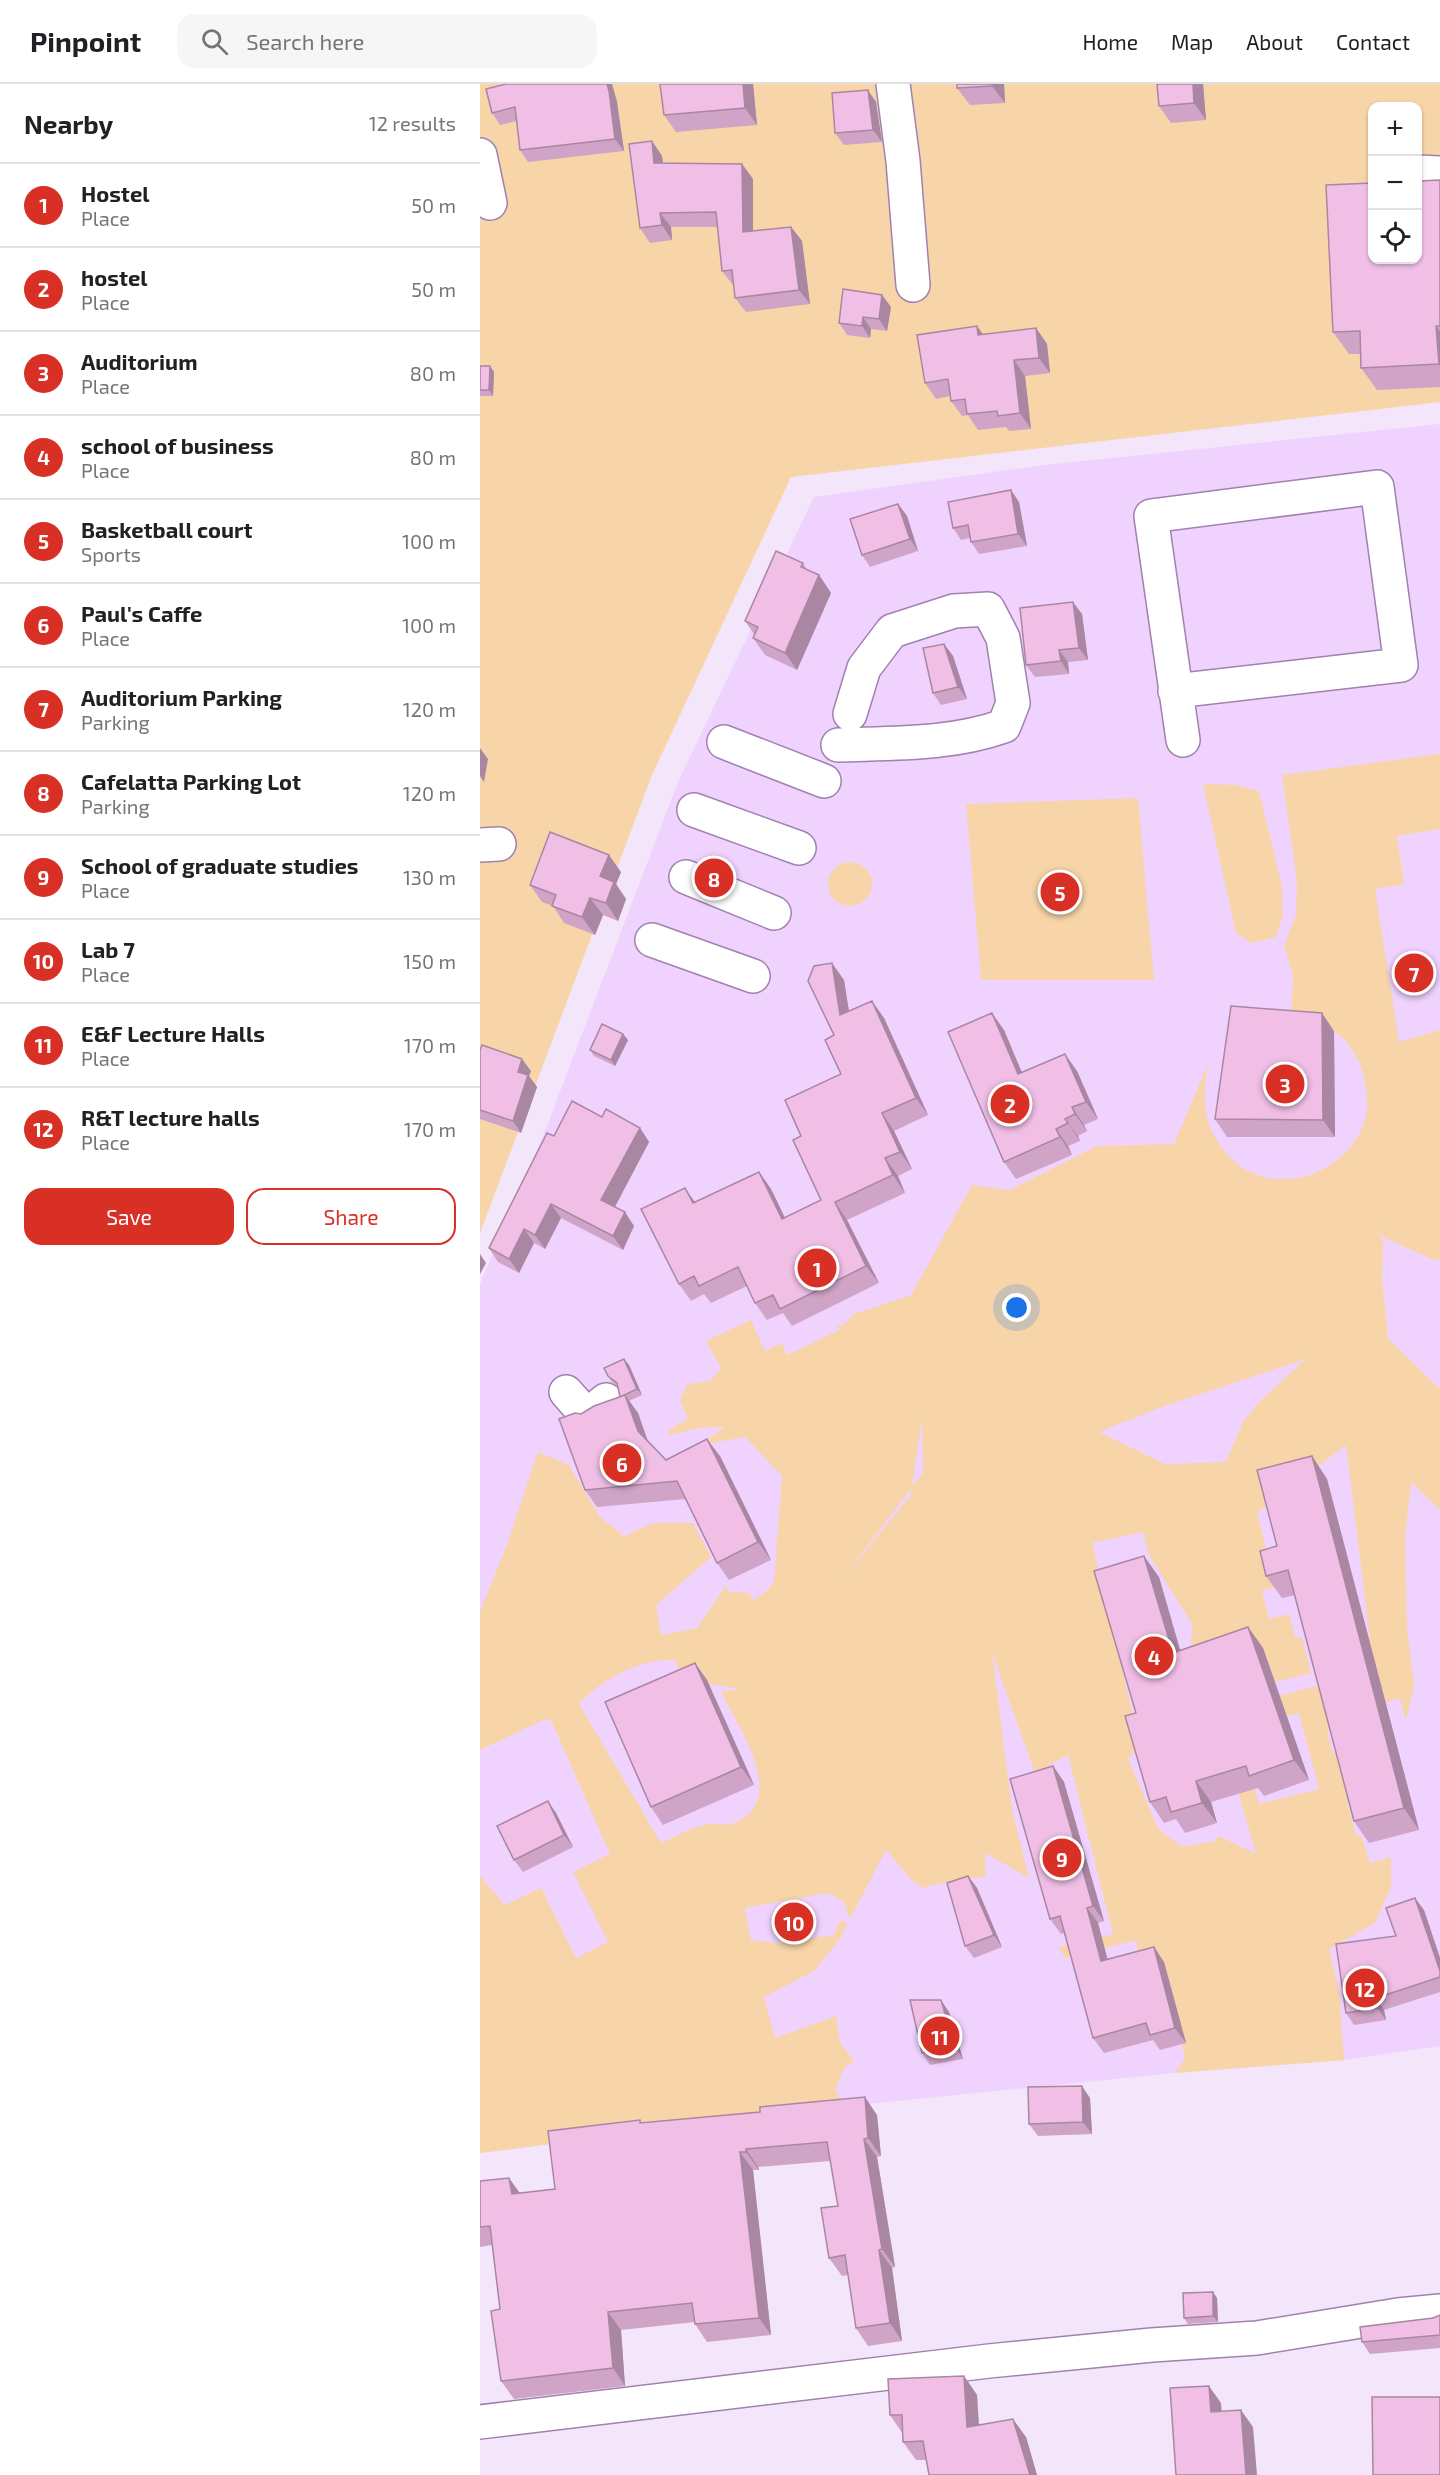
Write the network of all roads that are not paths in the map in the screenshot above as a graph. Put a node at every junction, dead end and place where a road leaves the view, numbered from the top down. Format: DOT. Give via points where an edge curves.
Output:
graph roads {
  1 [pos="893,84"];
  2 [pos="480,155"];
  3 [pos="1422,172"];
  4 [pos="1440,173"];
  5 [pos="490,203"];
  6 [pos="913,285"];
  7 [pos="1175,691"];
  8 [pos="850,714"];
  9 [pos="1183,740"];
  10 [pos="724,742"];
  11 [pos="838,745"];
  12 [pos="824,781"];
  13 [pos="694,810"];
  14 [pos="799,848"];
  15 [pos="686,877"];
  16 [pos="774,913"];
  17 [pos="652,940"];
  18 [pos="753,976"];
  19 [pos="566,1392"];
  20 [pos="606,1400"];
  21 [pos="1440,2311"];
  22 [pos="480,2422"];
  1 -- 6 [label="street"];
  2 -- 5 [label="street"];
  3 -- 4 [label="street"];
  7 -- 7 [label="street" via="1401,666 1377,487 1151,516"];
  7 -- 9 [label="street"];
  8 -- 11 [label="street" via="864,668 892,632 954,610 988,609 1003,638 1013,703 1004,726 975,736 940,741"];
  10 -- 12 [label="street"];
  13 -- 14 [label="street"];
  15 -- 16 [label="street"];
  17 -- 18 [label="street"];
  19 -- 20 [label="street" via="590,1413"];
  21 -- 22 [label="street" via="1398,2314 1257,2338 1000,2360"];
}
